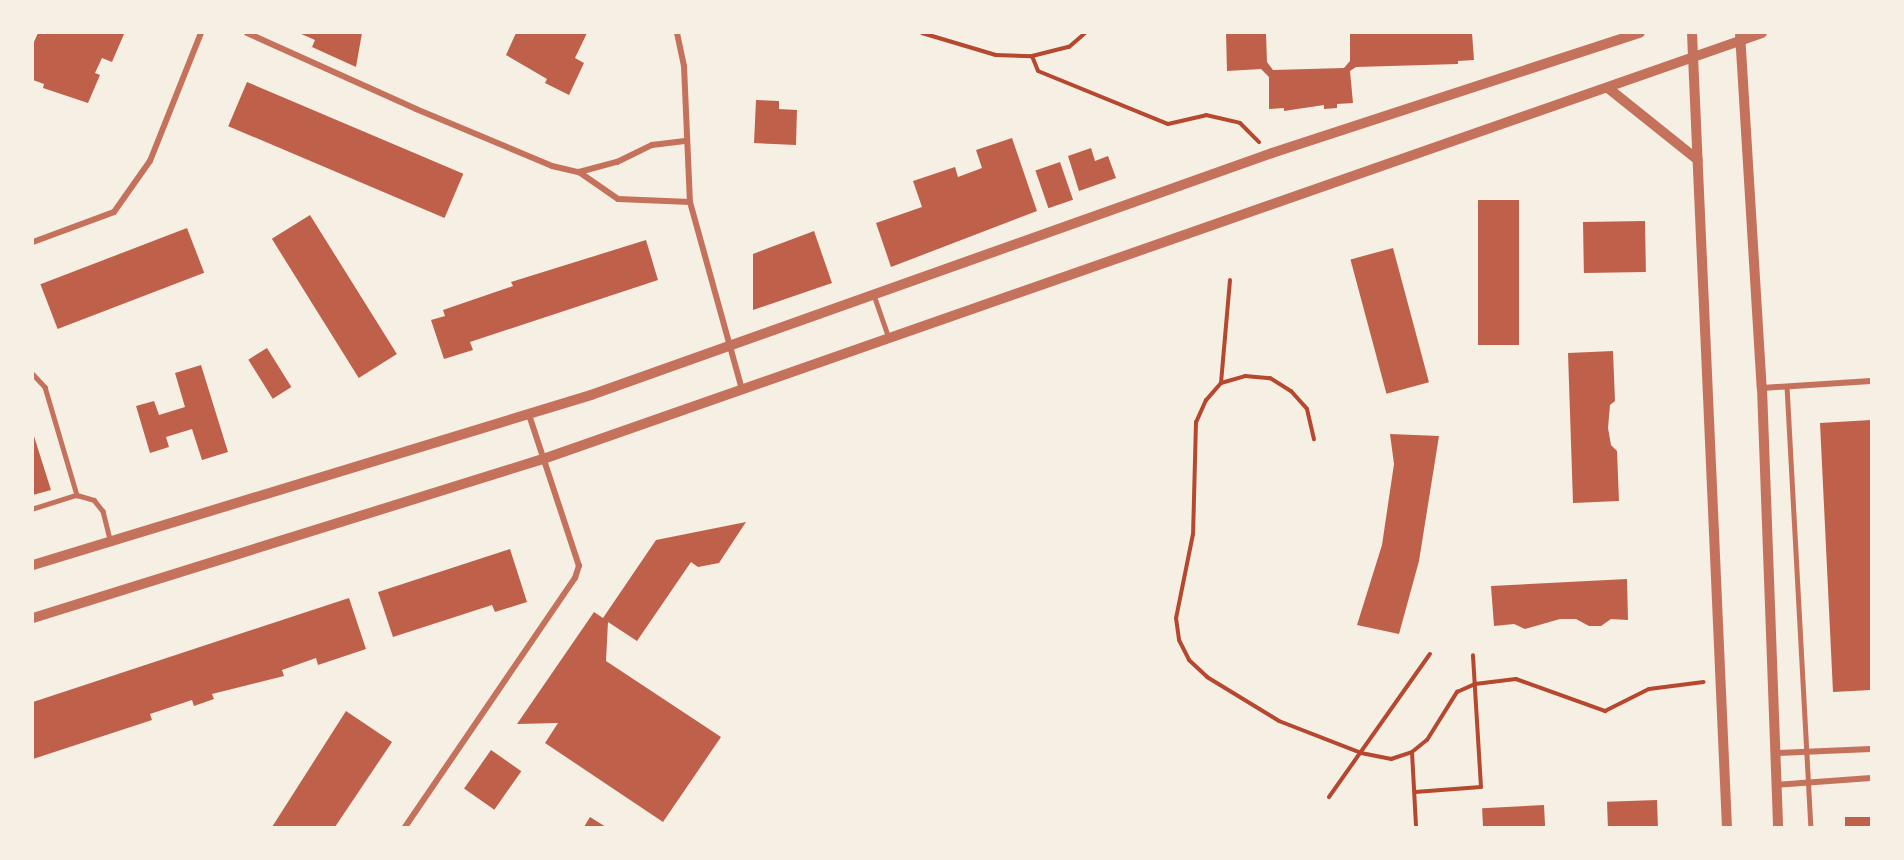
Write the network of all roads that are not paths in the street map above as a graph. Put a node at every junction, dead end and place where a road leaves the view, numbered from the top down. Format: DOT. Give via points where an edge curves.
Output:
graph roads {
  1 [pos="201,33"];
  2 [pos="247,33"];
  3 [pos="677,33"];
  4 [pos="1640,33"];
  5 [pos="1692,33"];
  6 [pos="1762,33"];
  7 [pos="1740,37"];
  8 [pos="1694,59"];
  9 [pos="1608,88"];
  10 [pos="685,141"];
  11 [pos="1698,160"];
  12 [pos="579,172"];
  13 [pos="690,202"];
  14 [pos="33,242"];
  15 [pos="874,295"];
  16 [pos="889,338"];
  17 [pos="729,347"];
  18 [pos="33,374"];
  19 [pos="1871,381"];
  20 [pos="1788,386"];
  21 [pos="1762,388"];
  22 [pos="742,389"];
  23 [pos="529,415"];
  24 [pos="546,458"];
  25 [pos="77,495"];
  26 [pos="33,509"];
  27 [pos="111,542"];
  28 [pos="33,565"];
  29 [pos="33,618"];
  30 [pos="1871,749"];
  31 [pos="1807,752"];
  32 [pos="1776,753"];
  33 [pos="1871,778"];
  34 [pos="1809,783"];
  35 [pos="1776,785"];
  36 [pos="405,827"];
  37 [pos="1727,827"];
  38 [pos="1778,827"];
  39 [pos="1811,827"];
  1 -- 14 [label="street" via="150,161 114,212"];
  2 -- 12 [label="street" via="426,114 552,166"];
  3 -- 10 [label="street" via="684,66"];
  4 -- 15 [label="street" via="1272,153"];
  5 -- 8 [label="street"];
  6 -- 7 [label="street"];
  7 -- 8 [label="street"];
  7 -- 21 [label="street"];
  8 -- 9 [label="street"];
  8 -- 11 [label="street"];
  9 -- 11 [label="street"];
  9 -- 16 [label="street"];
  10 -- 12 [label="street" via="652,145 617,162"];
  10 -- 13 [label="street"];
  11 -- 37 [label="street"];
  12 -- 13 [label="street" via="618,199"];
  13 -- 17 [label="street"];
  15 -- 16 [label="lane"];
  15 -- 17 [label="street"];
  16 -- 22 [label="street"];
  17 -- 22 [label="street"];
  17 -- 23 [label="street"];
  18 -- 25 [label="lane" via="45,387"];
  19 -- 20 [label="street"];
  20 -- 21 [label="street"];
  20 -- 31 [label="lane"];
  21 -- 32 [label="street"];
  22 -- 24 [label="street"];
  23 -- 24 [label="street"];
  23 -- 27 [label="street"];
  24 -- 29 [label="street"];
  24 -- 36 [label="street" via="577,554 575,578"];
  25 -- 26 [label="lane"];
  25 -- 27 [label="lane" via="94,500 103,511"];
  27 -- 28 [label="street"];
  30 -- 31 [label="street"];
  31 -- 32 [label="street"];
  31 -- 34 [label="lane"];
  32 -- 35 [label="street"];
  33 -- 34 [label="street"];
  34 -- 35 [label="street"];
  34 -- 39 [label="lane"];
  35 -- 38 [label="street"];
}
